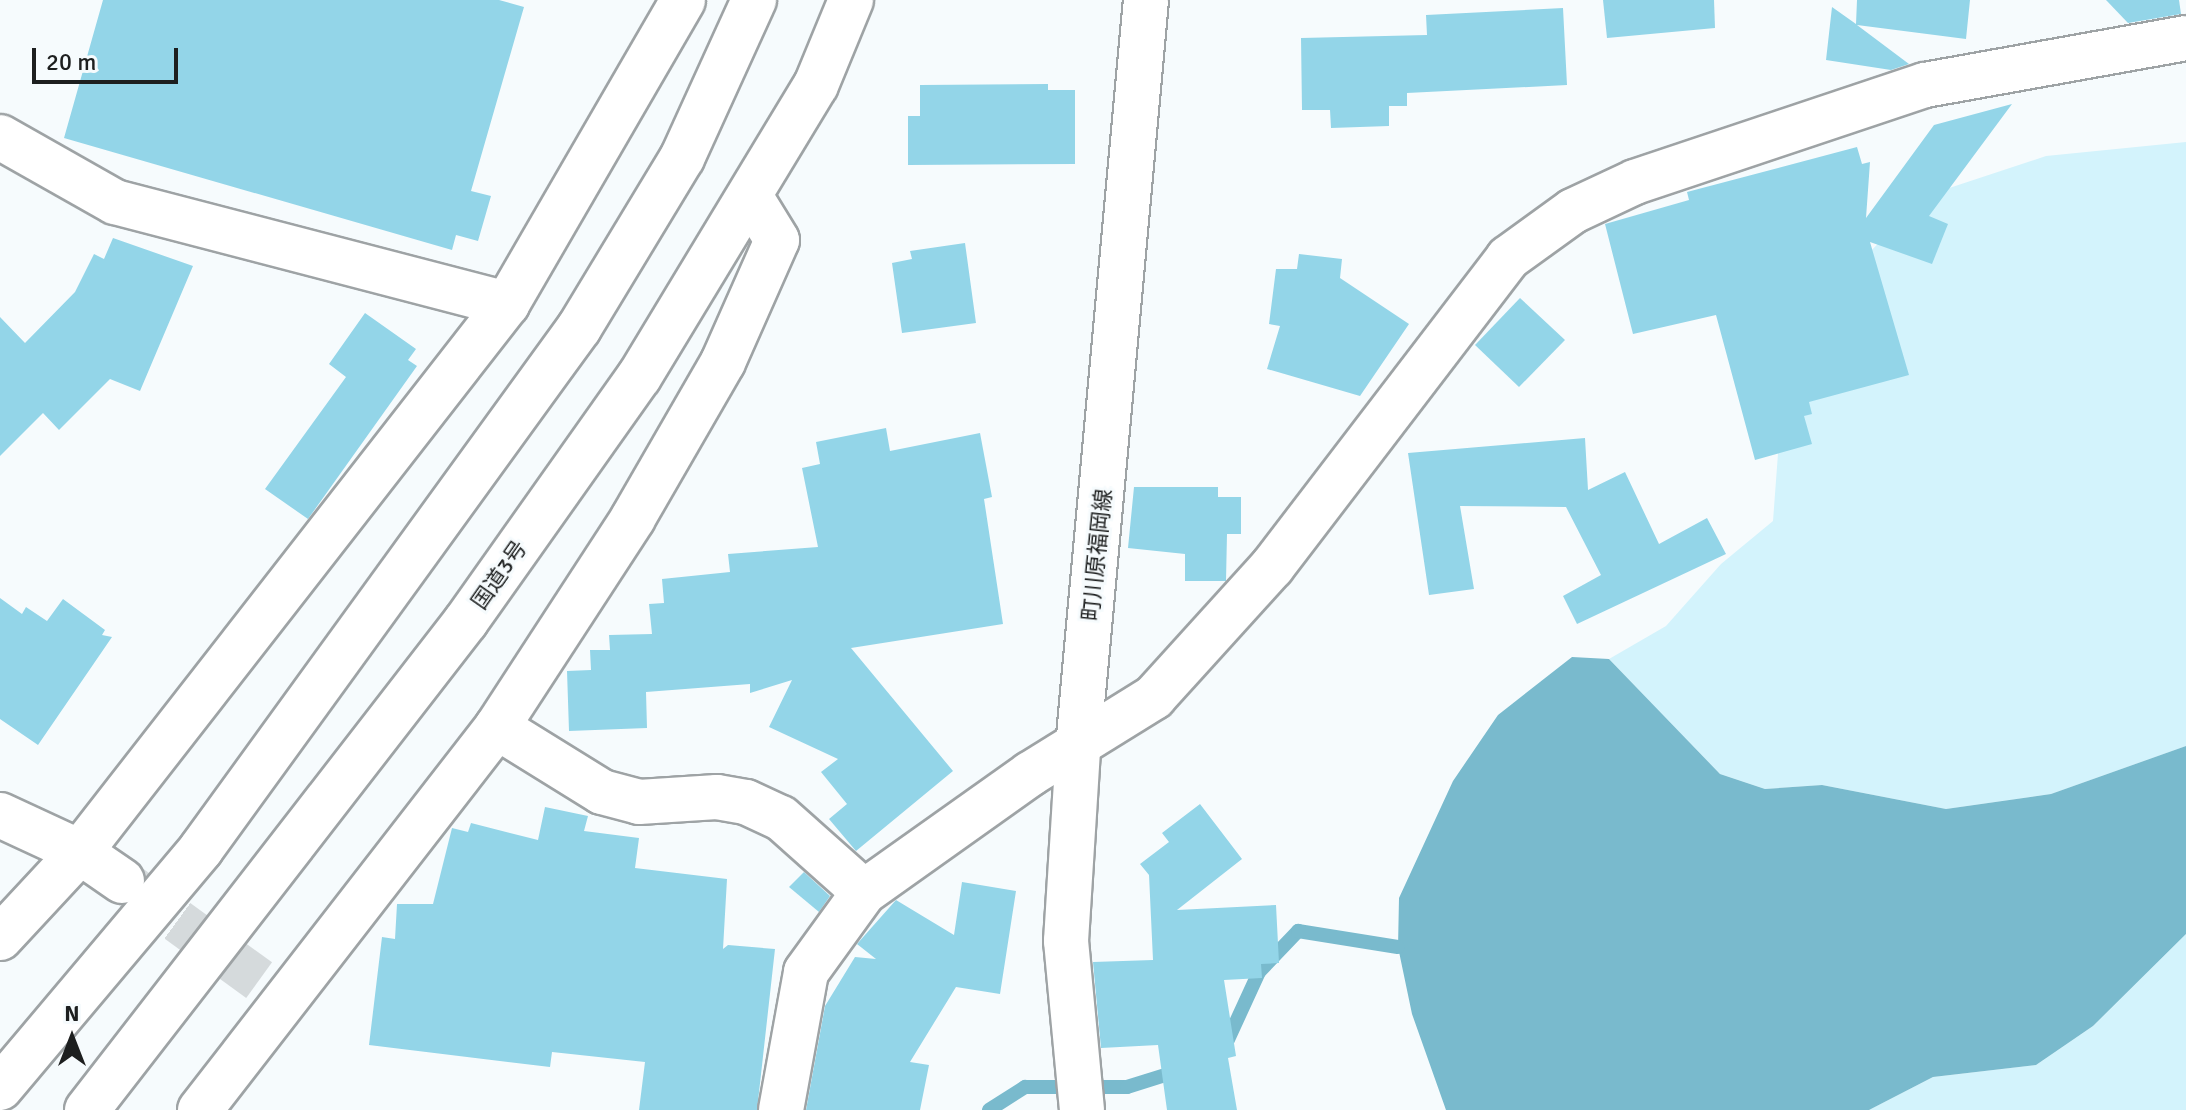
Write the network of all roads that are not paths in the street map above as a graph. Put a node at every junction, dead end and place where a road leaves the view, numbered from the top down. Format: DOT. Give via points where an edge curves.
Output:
graph roads {
  1 [pos="683,0"];
  2 [pos="754,0"];
  3 [pos="851,0"];
  4 [pos="1146,0"];
  5 [pos="2186,38"];
  6 [pos="0,137"];
  7 [pos="750,196"];
  8 [pos="507,304"];
  9 [pos="497,727"];
  10 [pos="1078,748"];
  11 [pos="0,815"];
  12 [pos="80,852"];
  13 [pos="122,881"];
  14 [pos="864,892"];
  15 [pos="0,938"];
  16 [pos="0,1088"];
  17 [pos="87,1110"];
  18 [pos="200,1110"];
  19 [pos="781,1110"];
  20 [pos="1082,1110"];
  1 -- 8 [label="main road"];
  2 -- 16 [label="main road" via="682,158 579,328 201,849"];
  3 -- 7 [label="main road, 国道3号" via="816,85"];
  4 -- 10 [label="main road, 町川原福岡線"];
  5 -- 10 [label="main road" via="1925,85 1635,182 1573,211 1508,258 1272,567 1154,697"];
  6 -- 8 [label="main road" via="115,202"];
  7 -- 9 [label="main road" via="777,240 723,362 633,518"];
  7 -- 17 [label="main road, 国道3号" via="639,377 466,621"];
  8 -- 12 [label="main road"];
  9 -- 14 [label="main road" via="602,792 639,802 717,797 746,802 781,818"];
  9 -- 18 [label="main road" via="273,988"];
  10 -- 14 [label="main road" via="1030,774"];
  10 -- 20 [label="main road, 町川原福岡線" via="1066,941"];
  11 -- 12 [label="main road"];
  12 -- 13 [label="main road"];
  12 -- 15 [label="main road"];
  14 -- 19 [label="main road" via="806,972"];
}
